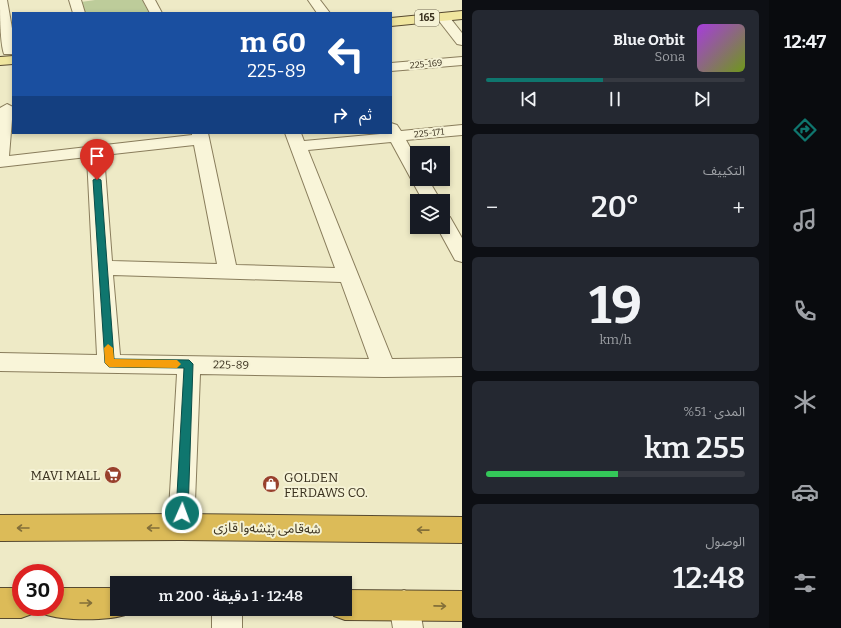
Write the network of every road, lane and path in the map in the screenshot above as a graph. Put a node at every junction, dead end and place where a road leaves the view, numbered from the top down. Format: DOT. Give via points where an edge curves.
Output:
graph roads {
  1 [pos="1,0"];
  2 [pos="75,0"];
  3 [pos="149,0"];
  4 [pos="314,0"];
  5 [pos="462,7"];
  6 [pos="79,12"];
  7 [pos="155,12"];
  8 [pos="323,12"];
  9 [pos="392,14"];
  10 [pos="462,15"];
  11 [pos="442,17"];
  12 [pos="392,22"];
  13 [pos="462,41"];
  14 [pos="7,55"];
  15 [pos="462,61"];
  16 [pos="392,67"];
  17 [pos="7,109"];
  18 [pos="462,130"];
  19 [pos="393,132"];
  20 [pos="365,134"];
  21 [pos="200,136"];
  22 [pos="295,139"];
  23 [pos="95,151"];
  24 [pos="0,162"];
  25 [pos="410,162"];
  26 [pos="450,234"];
  27 [pos="462,255"];
  28 [pos="103,268"];
  29 [pos="228,272"];
  30 [pos="348,275"];
  31 [pos="0,362"];
  32 [pos="109,363"];
  33 [pos="189,364"];
  34 [pos="462,367"];
  35 [pos="384,368"];
  36 [pos="0,528"];
  37 [pos="181,528"];
  38 [pos="462,530"];
  39 [pos="0,603"];
  40 [pos="12,603"];
  41 [pos="64,603"];
  42 [pos="110,603"];
  43 [pos="352,606"];
  44 [pos="462,606"];
  45 [pos="227,616"];
  46 [pos="406,617"];
  47 [pos="227,628"];
  1 -- 14 [label="street"];
  2 -- 6 [label="street"];
  3 -- 7 [label="street"];
  4 -- 8 [label="street"];
  5 -- 9 [label="main road, 165"];
  10 -- 11 [label="main road, 165"];
  11 -- 12 [label="main road, 165"];
  11 -- 13 [label="street"];
  15 -- 16 [label="street, 225-169"];
  17 -- 24 [label="street"];
  18 -- 19 [label="street, 225-171"];
  19 -- 25 [label="street"];
  20 -- 22 [label="street, 225-171"];
  21 -- 23 [label="street"];
  21 -- 29 [label="street"];
  22 -- 30 [label="street"];
  23 -- 24 [label="street"];
  23 -- 28 [label="street"];
  26 -- 27 [label="street"];
  28 -- 29 [label="street"];
  28 -- 32 [label="street"];
  29 -- 30 [label="street"];
  30 -- 35 [label="street"];
  31 -- 32 [label="street, 225-89"];
  32 -- 33 [label="street, 225-89"];
  33 -- 35 [label="street, 225-89"];
  33 -- 37 [label="street"];
  34 -- 35 [label="street, 225-89"];
  37 -- 36 [label="highway, شەقامی پێشەوا قازی, one-way"];
  38 -- 37 [label="highway, شەقامی پێشەوا قازی, one-way"];
  39 -- 40 [label="highway"];
  41 -- 42 [label="highway, one-way"];
  43 -- 46 [label="highway"];
  46 -- 44 [label="highway, one-way"];
  45 -- 47 [label="street"];
}
